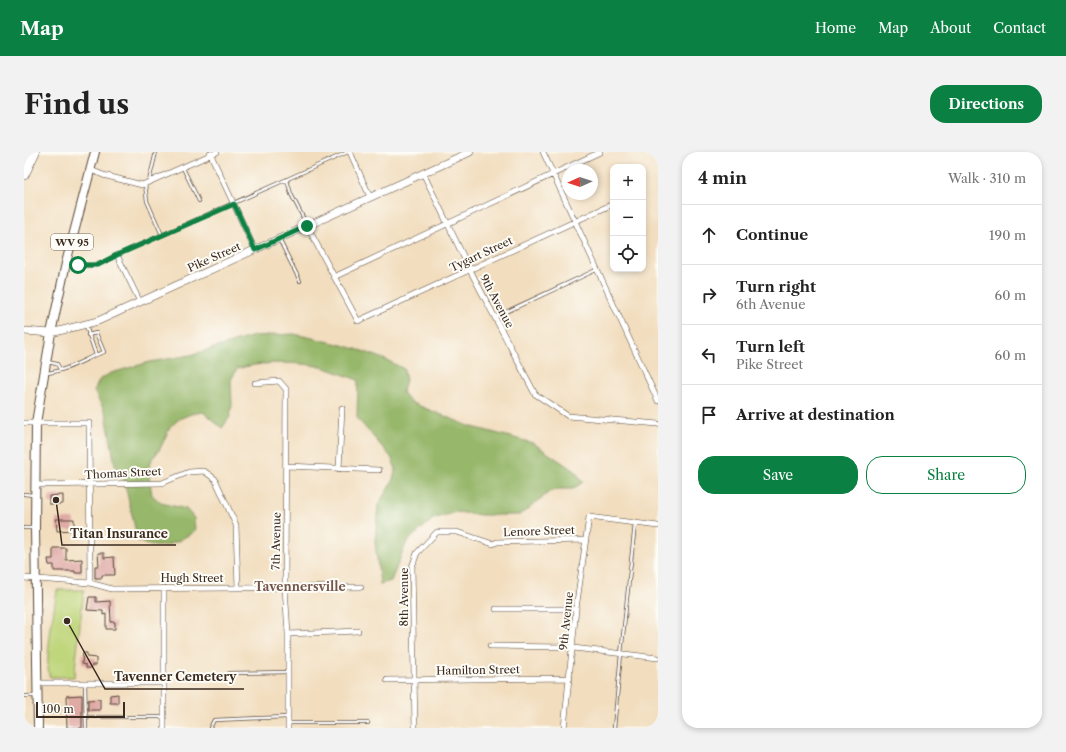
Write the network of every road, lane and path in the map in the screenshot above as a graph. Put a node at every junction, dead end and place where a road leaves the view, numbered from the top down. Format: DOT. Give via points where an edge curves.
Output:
graph roads {
  1 [pos="35,152"];
  2 [pos="95,152"];
  3 [pos="156,152"];
  4 [pos="217,152"];
  5 [pos="349,152"];
  6 [pos="470,152"];
  7 [pos="543,152"];
  8 [pos="600,152"];
  9 [pos="210,153"];
  10 [pos="182,167"];
  11 [pos="91,170"];
  12 [pos="423,173"];
  13 [pos="554,173"];
  14 [pos="24,175"];
  15 [pos="287,180"];
  16 [pos="147,183"];
  17 [pos="370,197"];
  18 [pos="199,201"];
  19 [pos="234,204"];
  20 [pos="610,205"];
  21 [pos="574,221"];
  22 [pos="448,224"];
  23 [pos="307,226"];
  24 [pos="162,235"];
  25 [pos="279,239"];
  26 [pos="255,250"];
  27 [pos="117,255"];
  28 [pos="66,263"];
  29 [pos="470,270"];
  30 [pos="596,270"];
  31 [pos="334,277"];
  32 [pos="300,281"];
  33 [pos="140,302"];
  34 [pos="494,317"];
  35 [pos="86,324"];
  36 [pos="24,331"];
  37 [pos="51,333"];
  38 [pos="88,335"];
  39 [pos="96,355"];
  40 [pos="46,362"];
  41 [pos="60,369"];
  42 [pos="45,373"];
  43 [pos="255,383"];
  44 [pos="658,401"];
  45 [pos="342,408"];
  46 [pos="24,423"];
  47 [pos="36,424"];
  48 [pos="658,424"];
  49 [pos="287,466"];
  50 [pos="339,469"];
  51 [pos="379,470"];
  52 [pos="35,485"];
  53 [pos="90,485"];
  54 [pos="24,494"];
  55 [pos="35,495"];
  56 [pos="589,517"];
  57 [pos="636,523"];
  58 [pos="658,526"];
  59 [pos="24,528"];
  60 [pos="35,528"];
  61 [pos="586,540"];
  62 [pos="493,544"];
  63 [pos="24,578"];
  64 [pos="36,578"];
  65 [pos="90,583"];
  66 [pos="361,586"];
  67 [pos="285,587"];
  68 [pos="164,588"];
  69 [pos="238,588"];
  70 [pos="496,609"];
  71 [pos="576,609"];
  72 [pos="358,631"];
  73 [pos="288,634"];
  74 [pos="490,646"];
  75 [pos="573,648"];
  76 [pos="621,654"];
  77 [pos="658,658"];
  78 [pos="288,672"];
  79 [pos="229,673"];
  80 [pos="570,678"];
  81 [pos="387,680"];
  82 [pos="416,680"];
  83 [pos="37,683"];
  84 [pos="85,683"];
  85 [pos="164,683"];
  86 [pos="24,696"];
  87 [pos="38,696"];
  88 [pos="86,717"];
  89 [pos="164,717"];
  90 [pos="288,717"];
  91 [pos="368,723"];
  92 [pos="288,726"];
  93 [pos="38,728"];
  94 [pos="86,728"];
  95 [pos="164,728"];
  96 [pos="210,728"];
  97 [pos="415,728"];
  98 [pos="564,728"];
  99 [pos="614,728"];
  1 -- 14 [label="highway"];
  2 -- 11 [label="main road, WV 95"];
  3 -- 16 [label="lane"];
  4 -- 9 [label="street"];
  5 -- 15 [label="lane"];
  5 -- 17 [label="street"];
  6 -- 12 [label="main road, Pike Street"];
  7 -- 13 [label="street"];
  8 -- 13 [label="street"];
  9 -- 10 [label="street"];
  9 -- 19 [label="street"];
  10 -- 16 [label="street"];
  10 -- 18 [label="lane"];
  11 -- 16 [label="street" via="136,184"];
  11 -- 28 [label="main road, WV 95"];
  12 -- 17 [label="main road, Pike Street"];
  12 -- 22 [label="street, 9th Avenue"];
  13 -- 21 [label="street"];
  13 -- 22 [label="street"];
  15 -- 19 [label="lane"];
  15 -- 23 [label="lane"];
  16 -- 24 [label="lane" via="147,201"];
  17 -- 23 [label="main road, Pike Street"];
  19 -- 24 [label="lane"];
  19 -- 26 [label="street"];
  20 -- 21 [label="street, Tygart Street"];
  21 -- 29 [label="street, Tygart Street"];
  21 -- 30 [label="street"];
  22 -- 29 [label="street, 9th Avenue"];
  22 -- 31 [label="street"];
  23 -- 25 [label="main road, Pike Street"];
  23 -- 31 [label="street"];
  24 -- 27 [label="lane"];
  25 -- 26 [label="main road, Pike Street"];
  25 -- 32 [label="lane"];
  26 -- 33 [label="main road, Pike Street"];
  27 -- 28 [label="lane" via="98,265"];
  27 -- 33 [label="street"];
  28 -- 37 [label="main road, WV 95"];
  29 -- 31 [label="street, Tygart Street" via="358,321"];
  29 -- 34 [label="street, 9th Avenue"];
  30 -- 34 [label="lane"];
  30 -- 44 [label="street"];
  33 -- 35 [label="main road, Pike Street"];
  34 -- 48 [label="street, 9th Avenue" via="535,394 568,416"];
  35 -- 37 [label="main road, Pike Street"];
  35 -- 38 [label="lane"];
  36 -- 37 [label="main road, Pike Street"];
  37 -- 40 [label="main road, WV 95"];
  38 -- 39 [label="lane"];
  38 -- 39 [label="lane" via="96,333 104,352"];
  39 -- 41 [label="lane"];
  40 -- 41 [label="lane" via="57,364"];
  40 -- 42 [label="main road, WV 95"];
  41 -- 42 [label="lane"];
  42 -- 47 [label="main road, WV 95"];
  43 -- 49 [label="street, 7th Avenue" via="279,381 286,388"];
  45 -- 50 [label="street"];
  46 -- 47 [label="street"];
  47 -- 52 [label="main road, WV 95"];
  47 -- 53 [label="street" via="89,423"];
  49 -- 50 [label="street"];
  49 -- 67 [label="street, 7th Avenue"];
  50 -- 51 [label="street"];
  52 -- 53 [label="street, Thomas Street"];
  52 -- 55 [label="main road, WV 95"];
  53 -- 65 [label="street"];
  53 -- 69 [label="street, Thomas Street" via="162,483 188,472 204,471 215,479 236,525"];
  54 -- 55 [label="lane"];
  55 -- 60 [label="main road, WV 95"];
  56 -- 57 [label="street, Lenore Street"];
  56 -- 61 [label="street, 9th Avenue"];
  57 -- 58 [label="street, Lenore Street"];
  57 -- 76 [label="lane"];
  59 -- 60 [label="lane"];
  60 -- 64 [label="main road, WV 95"];
  61 -- 62 [label="street, Lenore Street"];
  61 -- 71 [label="street, 9th Avenue"];
  62 -- 82 [label="street, 8th Avenue" via="457,532 437,532 416,553 412,567"];
  63 -- 64 [label="street, Hugh Street"];
  64 -- 65 [label="street, Hugh Street"];
  64 -- 83 [label="main road, WV 95"];
  65 -- 68 [label="street, Hugh Street" via="112,589"];
  66 -- 67 [label="street, Hugh Street"];
  67 -- 69 [label="street, Hugh Street"];
  67 -- 73 [label="street, 7th Avenue"];
  68 -- 69 [label="street, Hugh Street"];
  68 -- 85 [label="street"];
  70 -- 71 [label="street"];
  71 -- 75 [label="street, 9th Avenue"];
  72 -- 73 [label="street"];
  73 -- 78 [label="street, 7th Avenue"];
  74 -- 75 [label="street"];
  75 -- 76 [label="street"];
  75 -- 80 [label="street, 9th Avenue"];
  76 -- 77 [label="street"];
  76 -- 99 [label="lane"];
  78 -- 79 [label="lane"];
  78 -- 90 [label="street, 7th Avenue"];
  80 -- 82 [label="street, Hamilton Street"];
  80 -- 98 [label="street, 9th Avenue"];
  81 -- 82 [label="street, Hamilton Street"];
  82 -- 97 [label="street, 8th Avenue"];
  83 -- 84 [label="street"];
  83 -- 87 [label="main road, WV 95"];
  84 -- 85 [label="street"];
  84 -- 88 [label="lane"];
  85 -- 89 [label="street"];
  86 -- 87 [label="lane"];
  87 -- 93 [label="main road, WV 95"];
  88 -- 89 [label="lane"];
  88 -- 94 [label="lane"];
  89 -- 95 [label="street"];
  90 -- 92 [label="street, 7th Avenue"];
  90 -- 96 [label="lane" via="214,720"];
  91 -- 92 [label="lane"];
}
